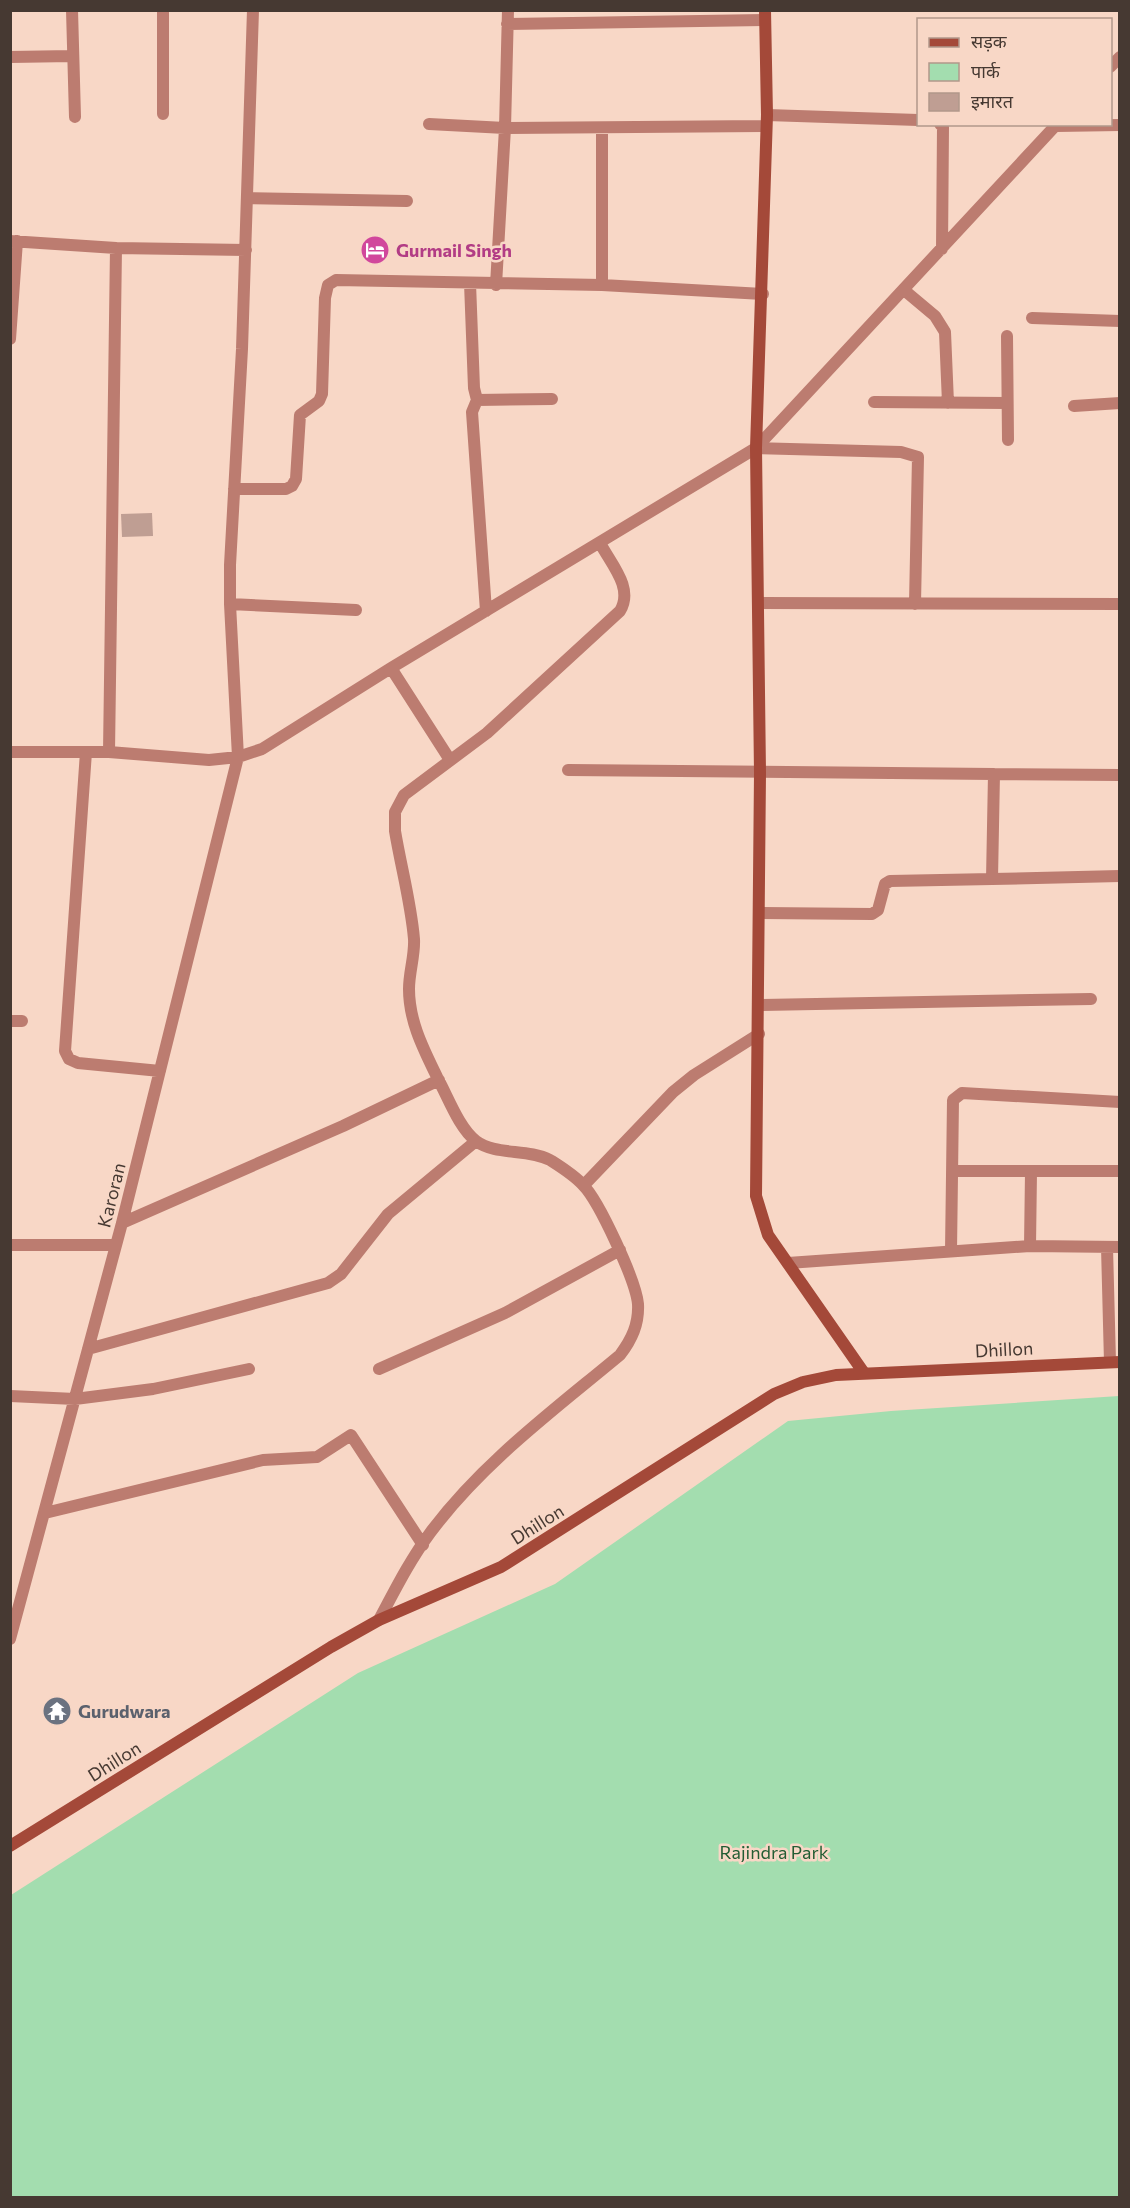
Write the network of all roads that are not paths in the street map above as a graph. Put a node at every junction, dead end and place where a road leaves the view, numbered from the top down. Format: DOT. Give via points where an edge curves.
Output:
graph roads {
  1 [pos="72,10"];
  2 [pos="163,10"];
  3 [pos="253,10"];
  4 [pos="508,10"];
  5 [pos="765,15"];
  6 [pos="507,24"];
  7 [pos="72,56"];
  8 [pos="10,57"];
  9 [pos="163,114"];
  10 [pos="75,117"];
  11 [pos="917,120"];
  12 [pos="767,121"];
  13 [pos="429,124"];
  14 [pos="942,126"];
  15 [pos="1055,126"];
  16 [pos="505,128"];
  17 [pos="602,128"];
  18 [pos="247,198"];
  19 [pos="407,201"];
  20 [pos="14,241"];
  21 [pos="116,248"];
  22 [pos="942,249"];
  23 [pos="246,250"];
  24 [pos="470,283"];
  25 [pos="496,285"];
  26 [pos="602,285"];
  27 [pos="904,290"];
  28 [pos="763,294"];
  29 [pos="11,304"];
  30 [pos="1032,318"];
  31 [pos="1119,321"];
  32 [pos="1007,336"];
  33 [pos="10,339"];
  34 [pos="552,399"];
  35 [pos="477,400"];
  36 [pos="874,402"];
  37 [pos="948,403"];
  38 [pos="1007,403"];
  39 [pos="1119,403"];
  40 [pos="1074,406"];
  41 [pos="1008,440"];
  42 [pos="756,448"];
  43 [pos="234,489"];
  44 [pos="600,543"];
  45 [pos="758,603"];
  46 [pos="230,604"];
  47 [pos="915,604"];
  48 [pos="1119,604"];
  49 [pos="356,610"];
  50 [pos="486,611"];
  51 [pos="391,668"];
  52 [pos="10,752"];
  53 [pos="86,752"];
  54 [pos="109,752"];
  55 [pos="238,757"];
  56 [pos="450,760"];
  57 [pos="568,770"];
  58 [pos="760,773"];
  59 [pos="994,774"];
  60 [pos="1119,775"];
  61 [pos="1119,876"];
  62 [pos="992,879"];
  63 [pos="759,913"];
  64 [pos="1091,999"];
  65 [pos="759,1005"];
  66 [pos="759,1034"];
  67 [pos="160,1071"];
  68 [pos="439,1080"];
  69 [pos="1119,1102"];
  70 [pos="476,1141"];
  71 [pos="1119,1171"];
  72 [pos="952,1172"];
  73 [pos="1031,1173"];
  74 [pos="584,1185"];
  75 [pos="122,1223"];
  76 [pos="10,1245"];
  77 [pos="117,1245"];
  78 [pos="1030,1246"];
  79 [pos="1113,1247"];
  80 [pos="620,1250"];
  81 [pos="951,1251"];
  82 [pos="788,1263"];
  83 [pos="88,1349"];
  84 [pos="1115,1362"];
  85 [pos="249,1369"];
  86 [pos="379,1369"];
  87 [pos="864,1373"];
  88 [pos="10,1396"];
  89 [pos="75,1399"];
  90 [pos="45,1513"];
  91 [pos="423,1545"];
  92 [pos="379,1620"];
  93 [pos="10,1639"];
  94 [pos="10,1846"];
  1 -- 7 [label="street"];
  2 -- 9 [label="street"];
  3 -- 18 [label="street, Karoran"];
  4 -- 6 [label="street"];
  5 -- 6 [label="street"];
  5 -- 12 [label="street"];
  6 -- 16 [label="street"];
  7 -- 8 [label="street"];
  7 -- 10 [label="street"];
  11 -- 12 [label="street"];
  12 -- 17 [label="street"];
  12 -- 28 [label="street"];
  13 -- 16 [label="street"];
  14 -- 22 [label="street"];
  15 -- 22 [label="street"];
  16 -- 17 [label="street"];
  16 -- 25 [label="street"];
  17 -- 26 [label="street"];
  18 -- 19 [label="street"];
  18 -- 23 [label="street, Karoran"];
  20 -- 21 [label="street"];
  20 -- 29 [label="street"];
  21 -- 23 [label="street"];
  21 -- 54 [label="street"];
  22 -- 27 [label="street"];
  23 -- 43 [label="street, Karoran"];
  24 -- 25 [label="street"];
  24 -- 35 [label="street"];
  24 -- 43 [label="street" via="336,280 328,285 322,394 319,401 300,414 296,479 286,489"];
  25 -- 26 [label="street"];
  26 -- 28 [label="street"];
  27 -- 37 [label="street" via="935,316 945,332"];
  27 -- 42 [label="street"];
  28 -- 42 [label="street"];
  29 -- 33 [label="street"];
  30 -- 31 [label="street"];
  32 -- 38 [label="street"];
  34 -- 35 [label="street"];
  35 -- 50 [label="street" via="472,412"];
  36 -- 37 [label="street"];
  37 -- 38 [label="street"];
  38 -- 41 [label="street"];
  39 -- 40 [label="street"];
  42 -- 44 [label="street"];
  42 -- 45 [label="street"];
  42 -- 47 [label="street" via="901,452 918,457"];
  43 -- 46 [label="street, Karoran"];
  44 -- 50 [label="street"];
  44 -- 56 [label="street" via="625,587 627,600 620,611 487,734"];
  45 -- 47 [label="street"];
  45 -- 58 [label="street"];
  46 -- 49 [label="street"];
  46 -- 55 [label="street, Karoran"];
  47 -- 48 [label="street"];
  50 -- 51 [label="street"];
  51 -- 55 [label="street" via="262,749"];
  51 -- 56 [label="street"];
  52 -- 53 [label="street"];
  53 -- 54 [label="street"];
  53 -- 67 [label="street" via="65,1052 78,1063"];
  54 -- 55 [label="street" via="209,760"];
  55 -- 67 [label="street, Karoran"];
  56 -- 68 [label="street" via="404,795 395,812 394,831 414,942 410,1010 415,1031"];
  57 -- 58 [label="street"];
  58 -- 59 [label="street"];
  58 -- 63 [label="street"];
  59 -- 60 [label="street"];
  59 -- 62 [label="street"];
  61 -- 62 [label="street"];
  62 -- 63 [label="street" via="890,881 885,884 878,910 872,914"];
  63 -- 65 [label="street"];
  64 -- 65 [label="street"];
  65 -- 66 [label="street"];
  66 -- 74 [label="street" via="673,1092"];
  66 -- 82 [label="street" via="756,1196 768,1235"];
  67 -- 75 [label="street, Karoran"];
  68 -- 70 [label="street" via="467,1132"];
  68 -- 75 [label="street"];
  69 -- 72 [label="street" via="962,1094 953,1100"];
  70 -- 74 [label="street" via="492,1148 531,1152"];
  70 -- 83 [label="street" via="388,1214 341,1274 328,1283"];
  71 -- 73 [label="street"];
  72 -- 73 [label="street"];
  72 -- 81 [label="street"];
  73 -- 78 [label="street"];
  74 -- 80 [label="street"];
  75 -- 77 [label="street, Karoran"];
  76 -- 77 [label="street"];
  77 -- 83 [label="street, Karoran"];
  78 -- 79 [label="street"];
  78 -- 81 [label="street"];
  79 -- 84 [label="street"];
  80 -- 86 [label="street" via="505,1313"];
  80 -- 91 [label="street" via="638,1302 636,1324 621,1355 500,1456"];
  81 -- 82 [label="street"];
  82 -- 87 [label="street"];
  83 -- 89 [label="street, Karoran"];
  84 -- 87 [label="street, Dhillon"];
  85 -- 89 [label="street" via="153,1389"];
  87 -- 92 [label="street, Dhillon" via="802,1382 774,1394 501,1568"];
  88 -- 89 [label="street"];
  89 -- 90 [label="street, Karoran"];
  90 -- 91 [label="street" via="263,1460 317,1457 351,1434"];
  90 -- 93 [label="street, Karoran"];
  91 -- 92 [label="street"];
  92 -- 94 [label="street, Dhillon"];
}
